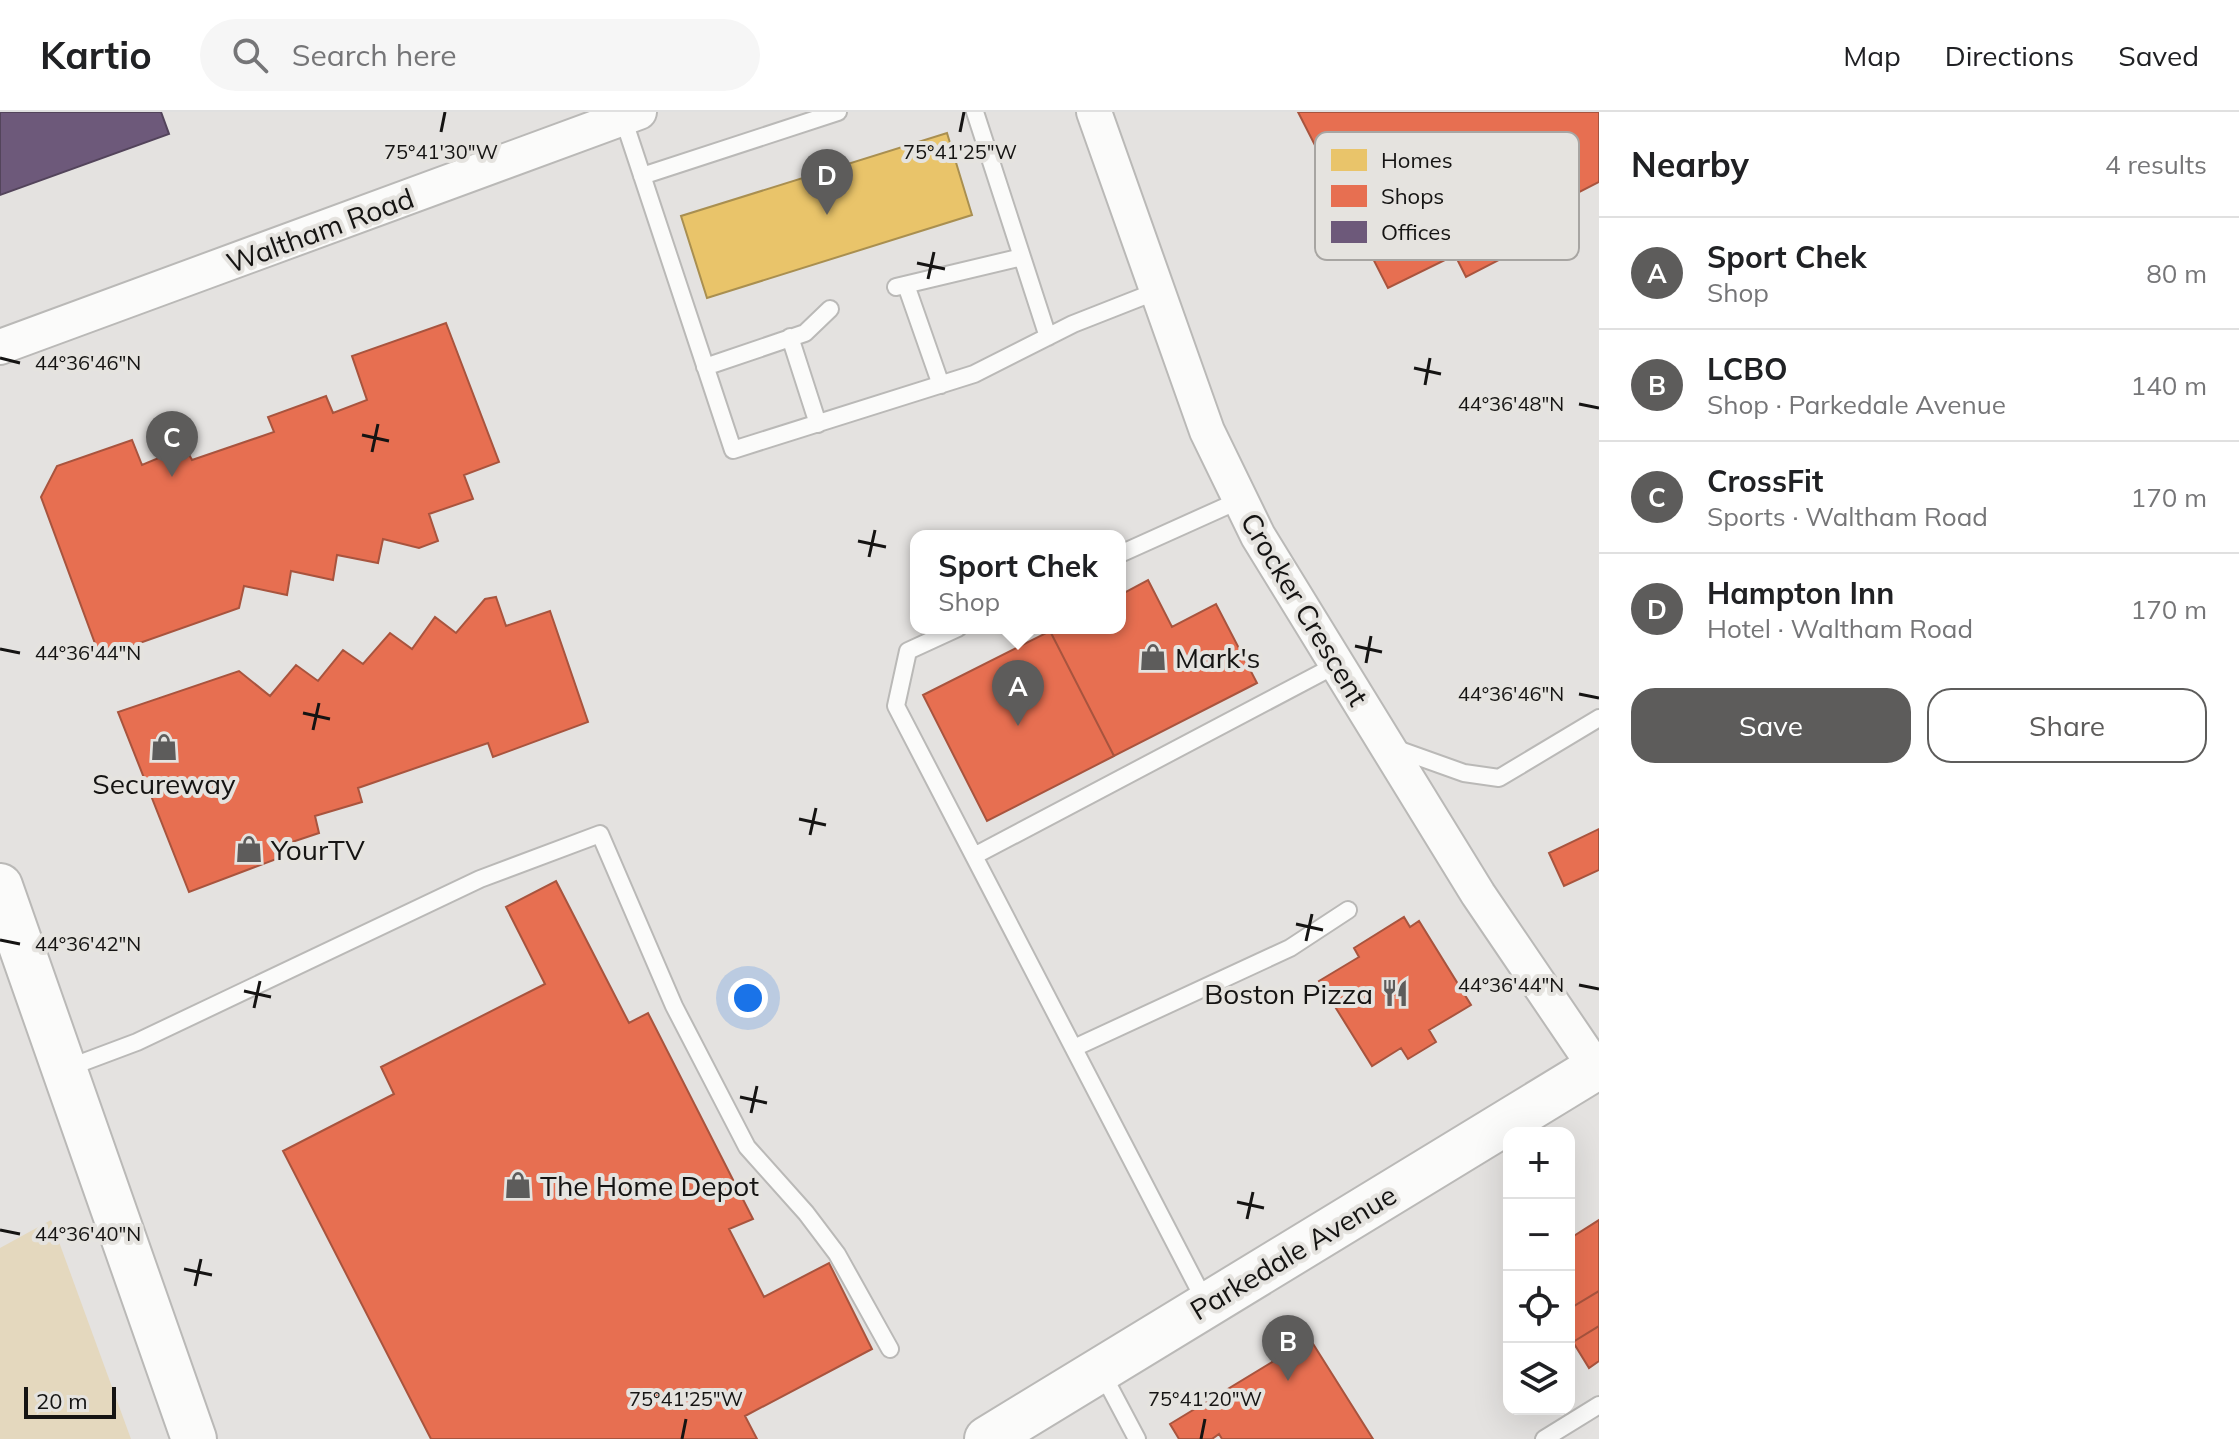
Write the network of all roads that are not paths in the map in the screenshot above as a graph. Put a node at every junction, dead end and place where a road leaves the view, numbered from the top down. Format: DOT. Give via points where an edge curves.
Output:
graph roads {
  1 [pos="838,112"];
  2 [pos="975,112"];
  3 [pos="1094,112"];
  4 [pos="631,115"];
  5 [pos="642,176"];
  6 [pos="1022,257"];
  7 [pos="1157,291"];
  8 [pos="830,309"];
  9 [pos="790,337"];
  10 [pos="1048,337"];
  11 [pos="0,347"];
  12 [pos="705,367"];
  13 [pos="941,385"];
  14 [pos="818,424"];
  15 [pos="1240,500"];
  16 [pos="1126,551"];
  17 [pos="945,634"];
  18 [pos="1336,665"];
  19 [pos="1599,718"];
  20 [pos="1389,746"];
  21 [pos="974,856"];
  22 [pos="0,886"];
  23 [pos="1348,910"];
  24 [pos="1074,1048"];
  25 [pos="64,1069"];
  26 [pos="1598,1072"];
  27 [pos="1207,1305"];
  28 [pos="890,1349"];
  29 [pos="1100,1370"];
  30 [pos="1599,1405"];
  31 [pos="194,1439"];
  32 [pos="988,1439"];
  33 [pos="1137,1439"];
  34 [pos="1544,1439"];
  1 -- 5 [label="lane"];
  2 -- 6 [label="lane"];
  3 -- 7 [label="street, Crocker Crescent"];
  4 -- 5 [label="lane"];
  4 -- 11 [label="street, Waltham Road"];
  5 -- 12 [label="lane"];
  6 -- 10 [label="lane"];
  6 -- 13 [label="lane" via="901,286"];
  7 -- 10 [label="lane"];
  7 -- 15 [label="street, Crocker Crescent" via="1207,431"];
  8 -- 9 [label="lane" via="805,333"];
  9 -- 12 [label="lane"];
  9 -- 14 [label="lane"];
  10 -- 13 [label="lane"];
  12 -- 14 [label="lane" via="733,450"];
  13 -- 14 [label="lane"];
  15 -- 16 [label="lane"];
  15 -- 18 [label="street, Crocker Crescent"];
  17 -- 21 [label="lane" via="908,651 896,706"];
  18 -- 20 [label="street, Crocker Crescent"];
  18 -- 21 [label="lane"];
  19 -- 20 [label="lane" via="1499,778 1464,773"];
  20 -- 26 [label="street, Crocker Crescent" via="1478,894"];
  21 -- 24 [label="lane"];
  22 -- 25 [label="main road"];
  23 -- 24 [label="lane" via="1290,948"];
  24 -- 27 [label="lane"];
  25 -- 28 [label="lane" via="137,1042 480,879 600,834 674,1006 747,1147 837,1254"];
  25 -- 31 [label="main road"];
  26 -- 27 [label="main road, Parkedale Avenue"];
  27 -- 29 [label="main road, Parkedale Avenue"];
  29 -- 32 [label="main road, Parkedale Avenue"];
  29 -- 33 [label="lane"];
  30 -- 34 [label="lane"];
}
